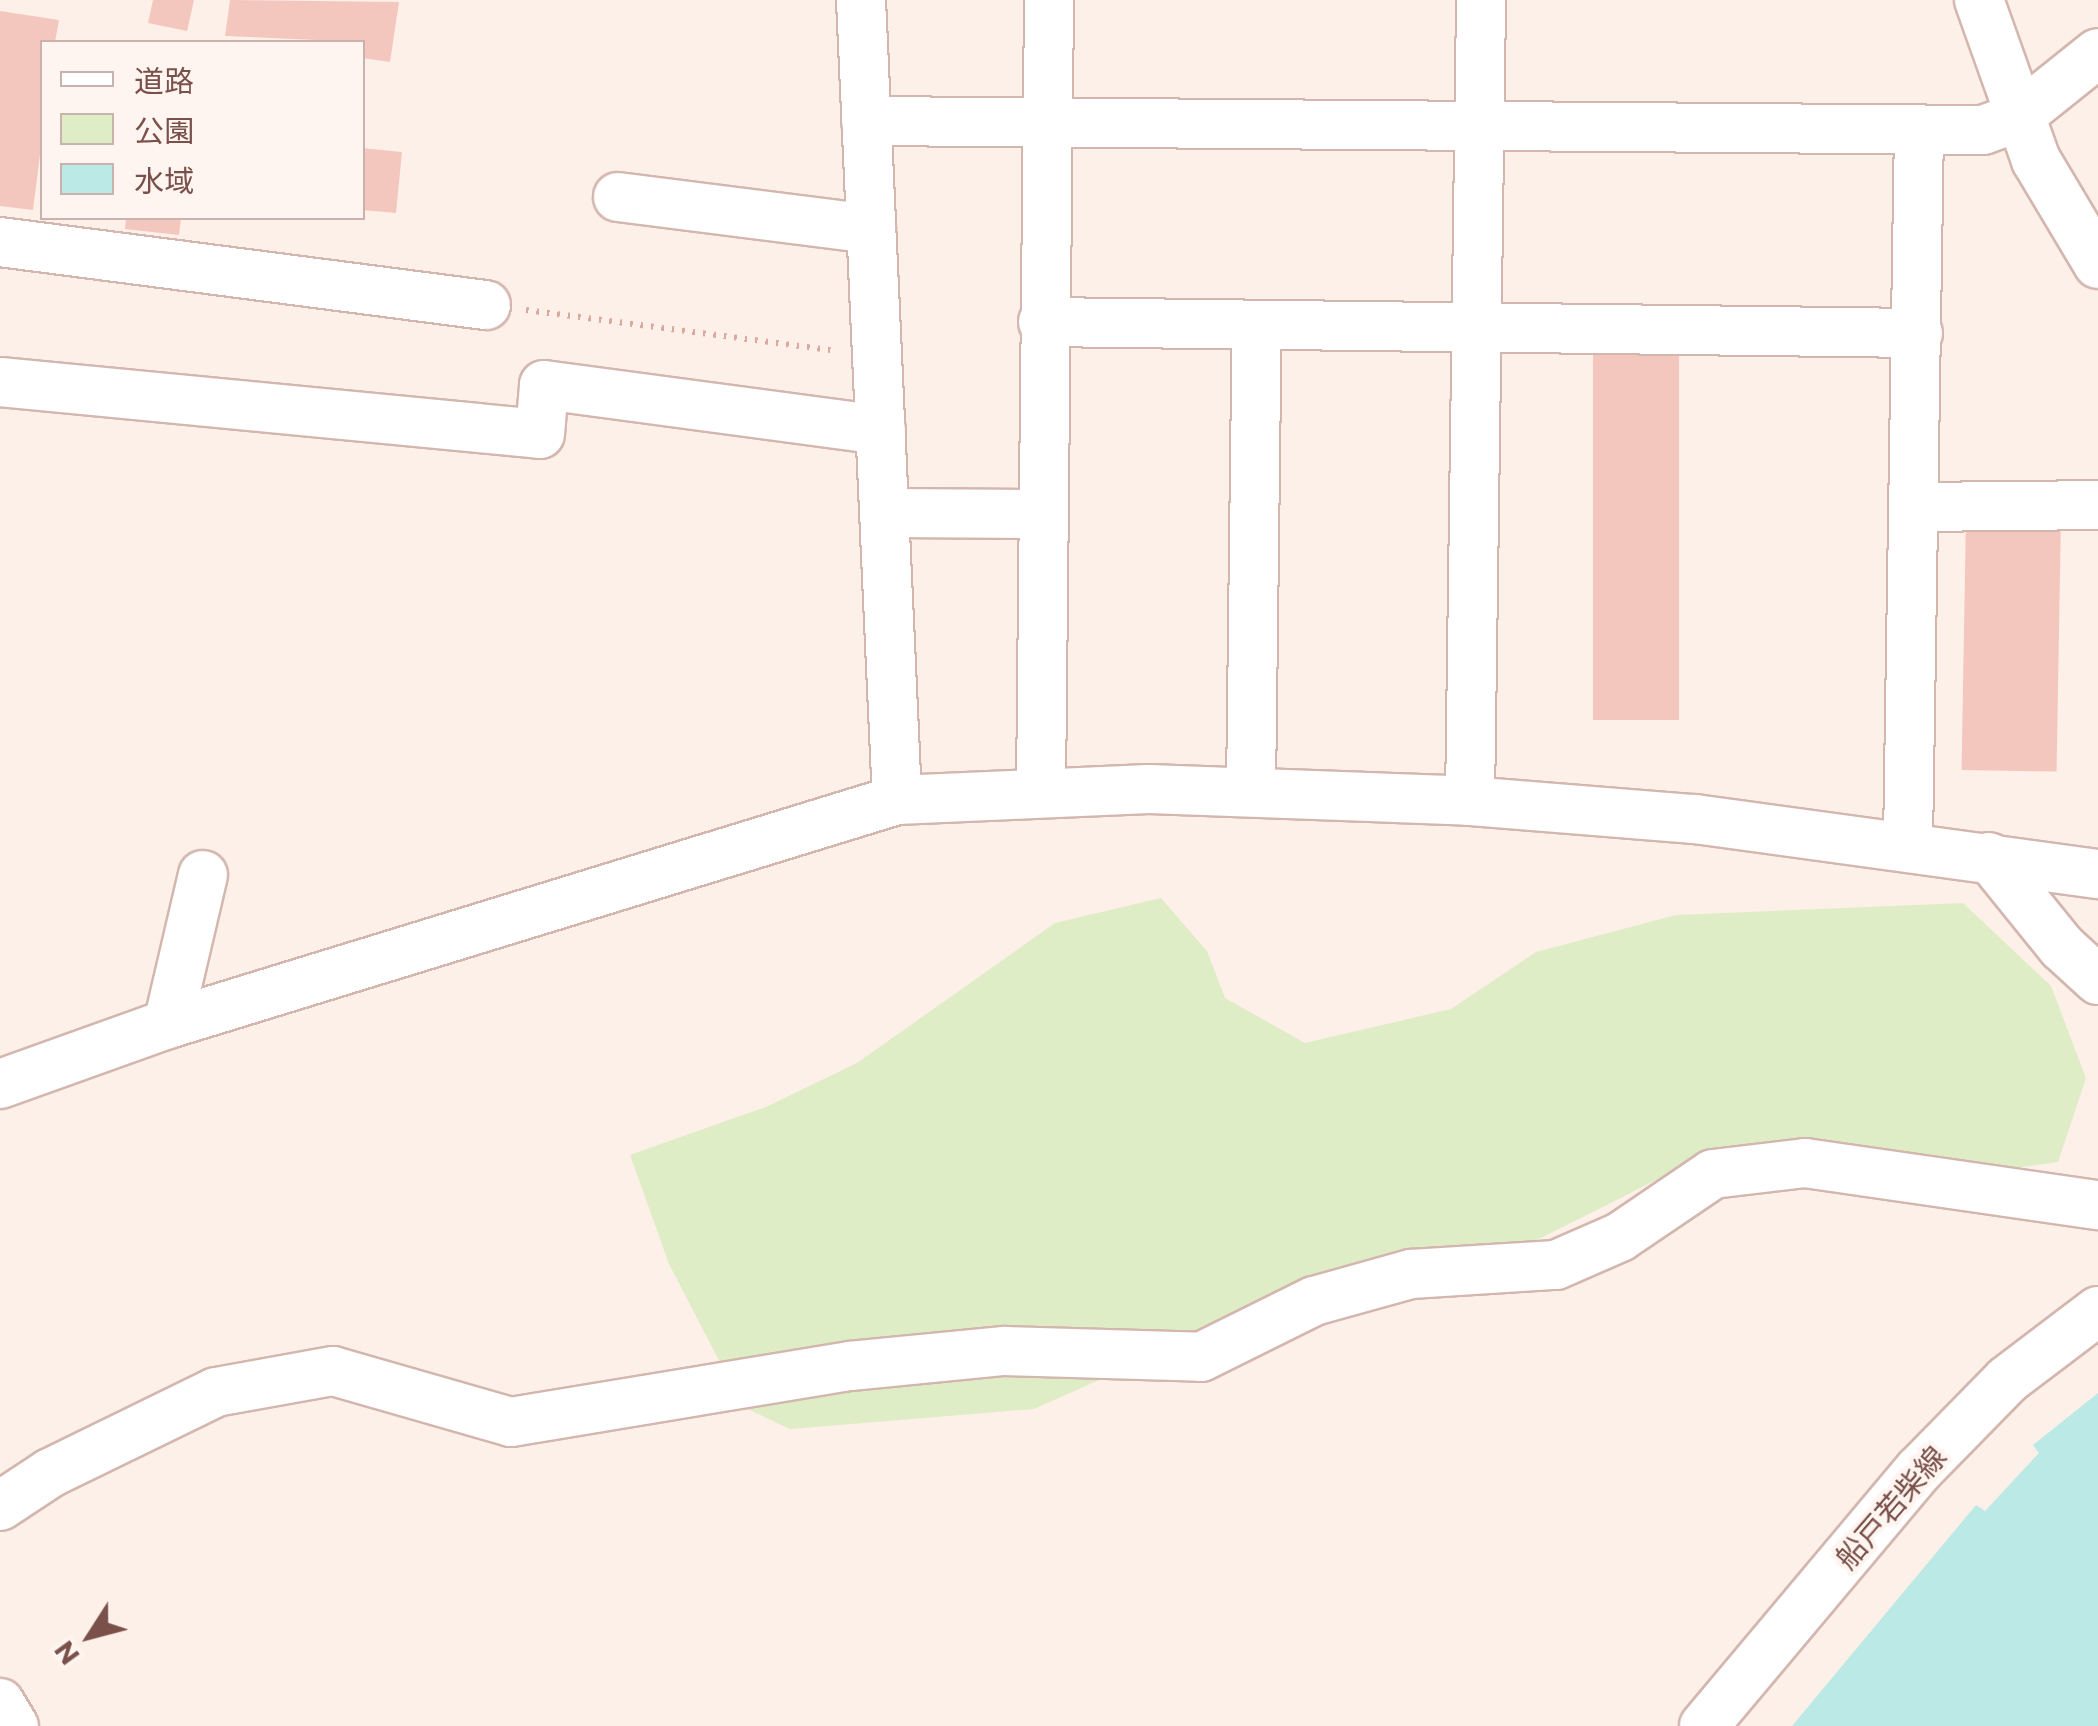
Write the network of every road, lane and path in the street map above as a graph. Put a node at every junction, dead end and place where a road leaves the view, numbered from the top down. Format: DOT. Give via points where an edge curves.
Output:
graph roads {
  1 [pos="861,0"];
  2 [pos="1049,0"];
  3 [pos="1481,0"];
  4 [pos="1979,0"];
  5 [pos="2098,53"];
  6 [pos="2018,117"];
  7 [pos="866,121"];
  8 [pos="1044,122"];
  9 [pos="1480,126"];
  10 [pos="1918,130"];
  11 [pos="618,197"];
  12 [pos="872,229"];
  13 [pos="0,242"];
  14 [pos="2098,264"];
  15 [pos="486,305"];
  16 [pos="1044,322"];
  17 [pos="1478,324"];
  18 [pos="1256,325"];
  19 [pos="1918,333"];
  20 [pos="877,356"];
  21 [pos="0,382"];
  22 [pos="881,430"];
  23 [pos="2098,506"];
  24 [pos="1915,507"];
  25 [pos="885,513"];
  26 [pos="1041,514"];
  27 [pos="1040,790"];
  28 [pos="1251,791"];
  29 [pos="897,800"];
  30 [pos="1470,801"];
  31 [pos="1908,844"];
  32 [pos="1989,857"];
  33 [pos="2098,874"];
  34 [pos="202,875"];
  35 [pos="2098,980"];
  36 [pos="168,1024"];
  37 [pos="0,1084"];
  38 [pos="2098,1205"];
  39 [pos="2098,1310"];
  40 [pos="0,1506"];
  41 [pos="0,1703"];
  42 [pos="14,1726"];
  43 [pos="1704,1726"];
  1 -- 7 [label="street"];
  2 -- 8 [label="street"];
  3 -- 9 [label="street"];
  4 -- 6 [label="street"];
  5 -- 6 [label="street"];
  6 -- 10 [label="street" via="1983,130"];
  6 -- 14 [label="street" via="2060,207"];
  7 -- 8 [label="street"];
  7 -- 12 [label="street"];
  8 -- 9 [label="street"];
  8 -- 16 [label="street"];
  9 -- 10 [label="street"];
  9 -- 17 [label="street"];
  10 -- 19 [label="street"];
  11 -- 12 [label="street"];
  12 -- 20 [label="street"];
  13 -- 15 [label="street"];
  15 -- 20 [label="path"];
  16 -- 18 [label="street"];
  16 -- 26 [label="street"];
  17 -- 18 [label="street"];
  17 -- 19 [label="street"];
  17 -- 30 [label="street"];
  18 -- 28 [label="street"];
  19 -- 24 [label="street"];
  20 -- 22 [label="street"];
  21 -- 22 [label="street" via="540,434 544,385"];
  22 -- 25 [label="street"];
  23 -- 24 [label="street"];
  24 -- 31 [label="street"];
  25 -- 26 [label="street"];
  25 -- 29 [label="street"];
  26 -- 27 [label="street"];
  27 -- 28 [label="street"];
  27 -- 29 [label="street"];
  28 -- 30 [label="street"];
  29 -- 36 [label="street"];
  30 -- 31 [label="street"];
  31 -- 32 [label="street"];
  32 -- 33 [label="street"];
  32 -- 35 [label="street" via="2062,947"];
  34 -- 36 [label="street"];
  36 -- 37 [label="street"];
  38 -- 40 [label="street" via="1806,1163 1713,1174 1620,1237 1556,1265 1411,1274 1314,1302 1201,1358 1004,1351 850,1366 511,1422 333,1371 216,1392 50,1473"];
  39 -- 43 [label="street, 船戸若柴線" via="2007,1380 1919,1470"];
  41 -- 42 [label="street"];
}
